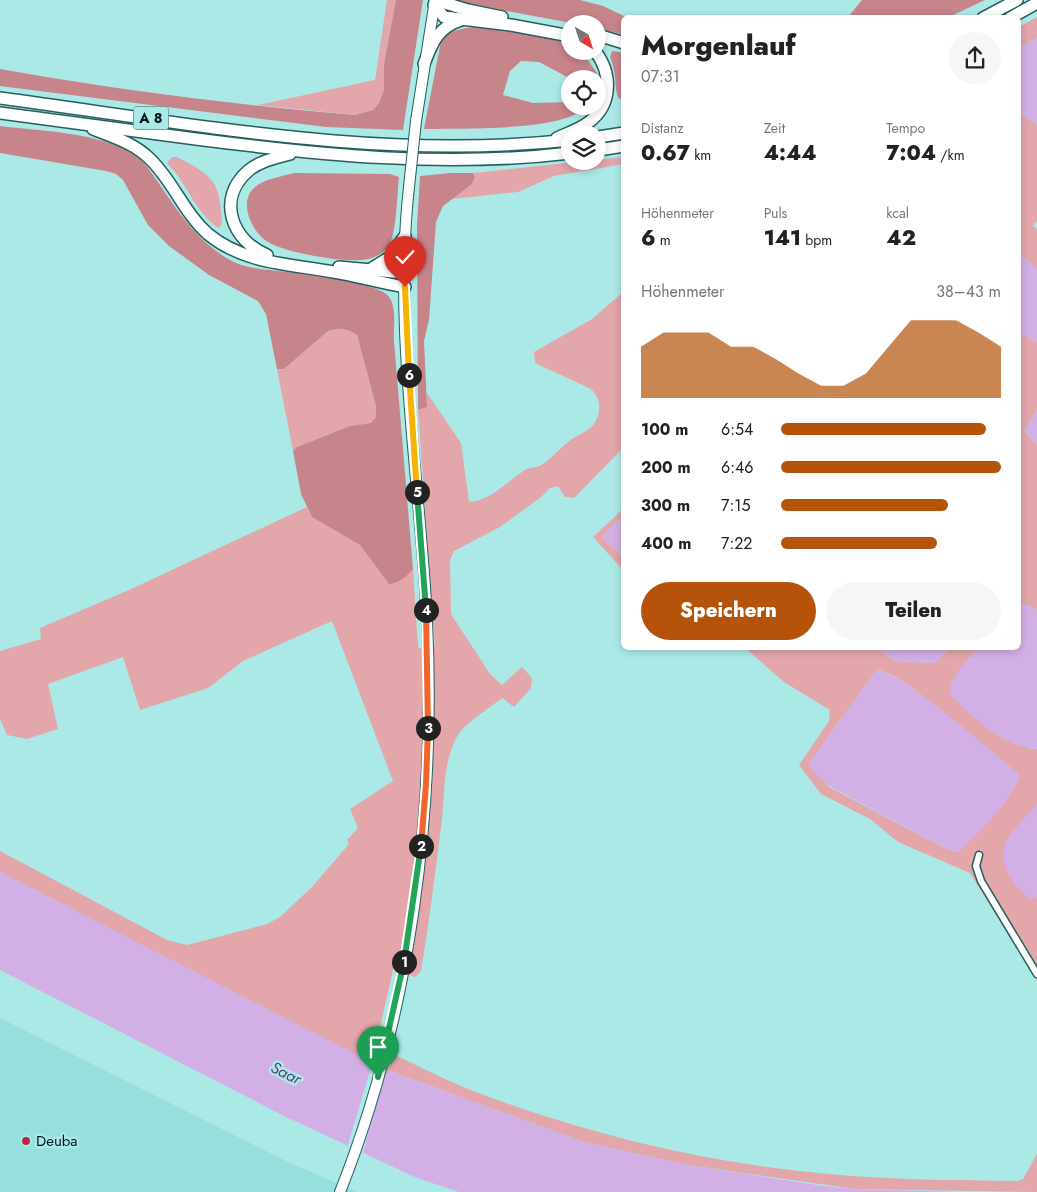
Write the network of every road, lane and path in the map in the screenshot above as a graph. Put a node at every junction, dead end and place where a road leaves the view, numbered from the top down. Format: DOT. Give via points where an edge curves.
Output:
graph roads {
  1 [pos="1017,0"];
  2 [pos="435,2"];
  3 [pos="1037,2"];
  4 [pos="989,15"];
  5 [pos="1015,15"];
  6 [pos="461,20"];
  7 [pos="561,27"];
  8 [pos="561,34"];
  9 [pos="606,38"];
  10 [pos="621,43"];
  11 [pos="601,60"];
  12 [pos="424,64"];
  13 [pos="0,98"];
  14 [pos="0,113"];
  15 [pos="77,123"];
  16 [pos="621,133"];
  17 [pos="606,136"];
  18 [pos="561,141"];
  19 [pos="545,143"];
  20 [pos="621,146"];
  21 [pos="606,149"];
  22 [pos="298,152"];
  23 [pos="561,154"];
  24 [pos="405,236"];
  25 [pos="369,270"];
  26 [pos="404,273"];
  27 [pos="405,287"];
  28 [pos="979,855"];
  29 [pos="1037,974"];
  30 [pos="340,1192"];
  1 -- 4 [label="highway"];
  2 -- 6 [label="highway" via="444,17"];
  2 -- 7 [label="highway"];
  2 -- 12 [label="main road"];
  3 -- 5 [label="highway"];
  6 -- 8 [label="highway"];
  6 -- 12 [label="highway" via="438,33"];
  9 -- 10 [label="highway"];
  11 -- 19 [label="highway" via="608,84 600,110 585,125"];
  12 -- 24 [label="main road, bridge"];
  13 -- 19 [label="highway, A 8" via="354,143 454,146"];
  14 -- 15 [label="highway, A 8"];
  15 -- 22 [label="highway, A 8"];
  15 -- 27 [label="highway" via="126,142 146,155 202,228 234,250 269,262"];
  16 -- 17 [label="highway"];
  18 -- 19 [label="highway, A 8"];
  20 -- 21 [label="highway"];
  22 -- 23 [label="highway, A 8" via="451,160"];
  22 -- 25 [label="highway" via="258,164 238,182 231,214 240,236 251,248 270,256"];
  24 -- 25 [label="highway" via="390,257"];
  24 -- 26 [label="main road"];
  25 -- 26 [label="highway"];
  26 -- 27 [label="main road"];
  27 -- 30 [label="main road" via="409,392 428,647 426,784 416,890 404,961 378,1077"];
  28 -- 29 [label="street" via="977,873"];
}
